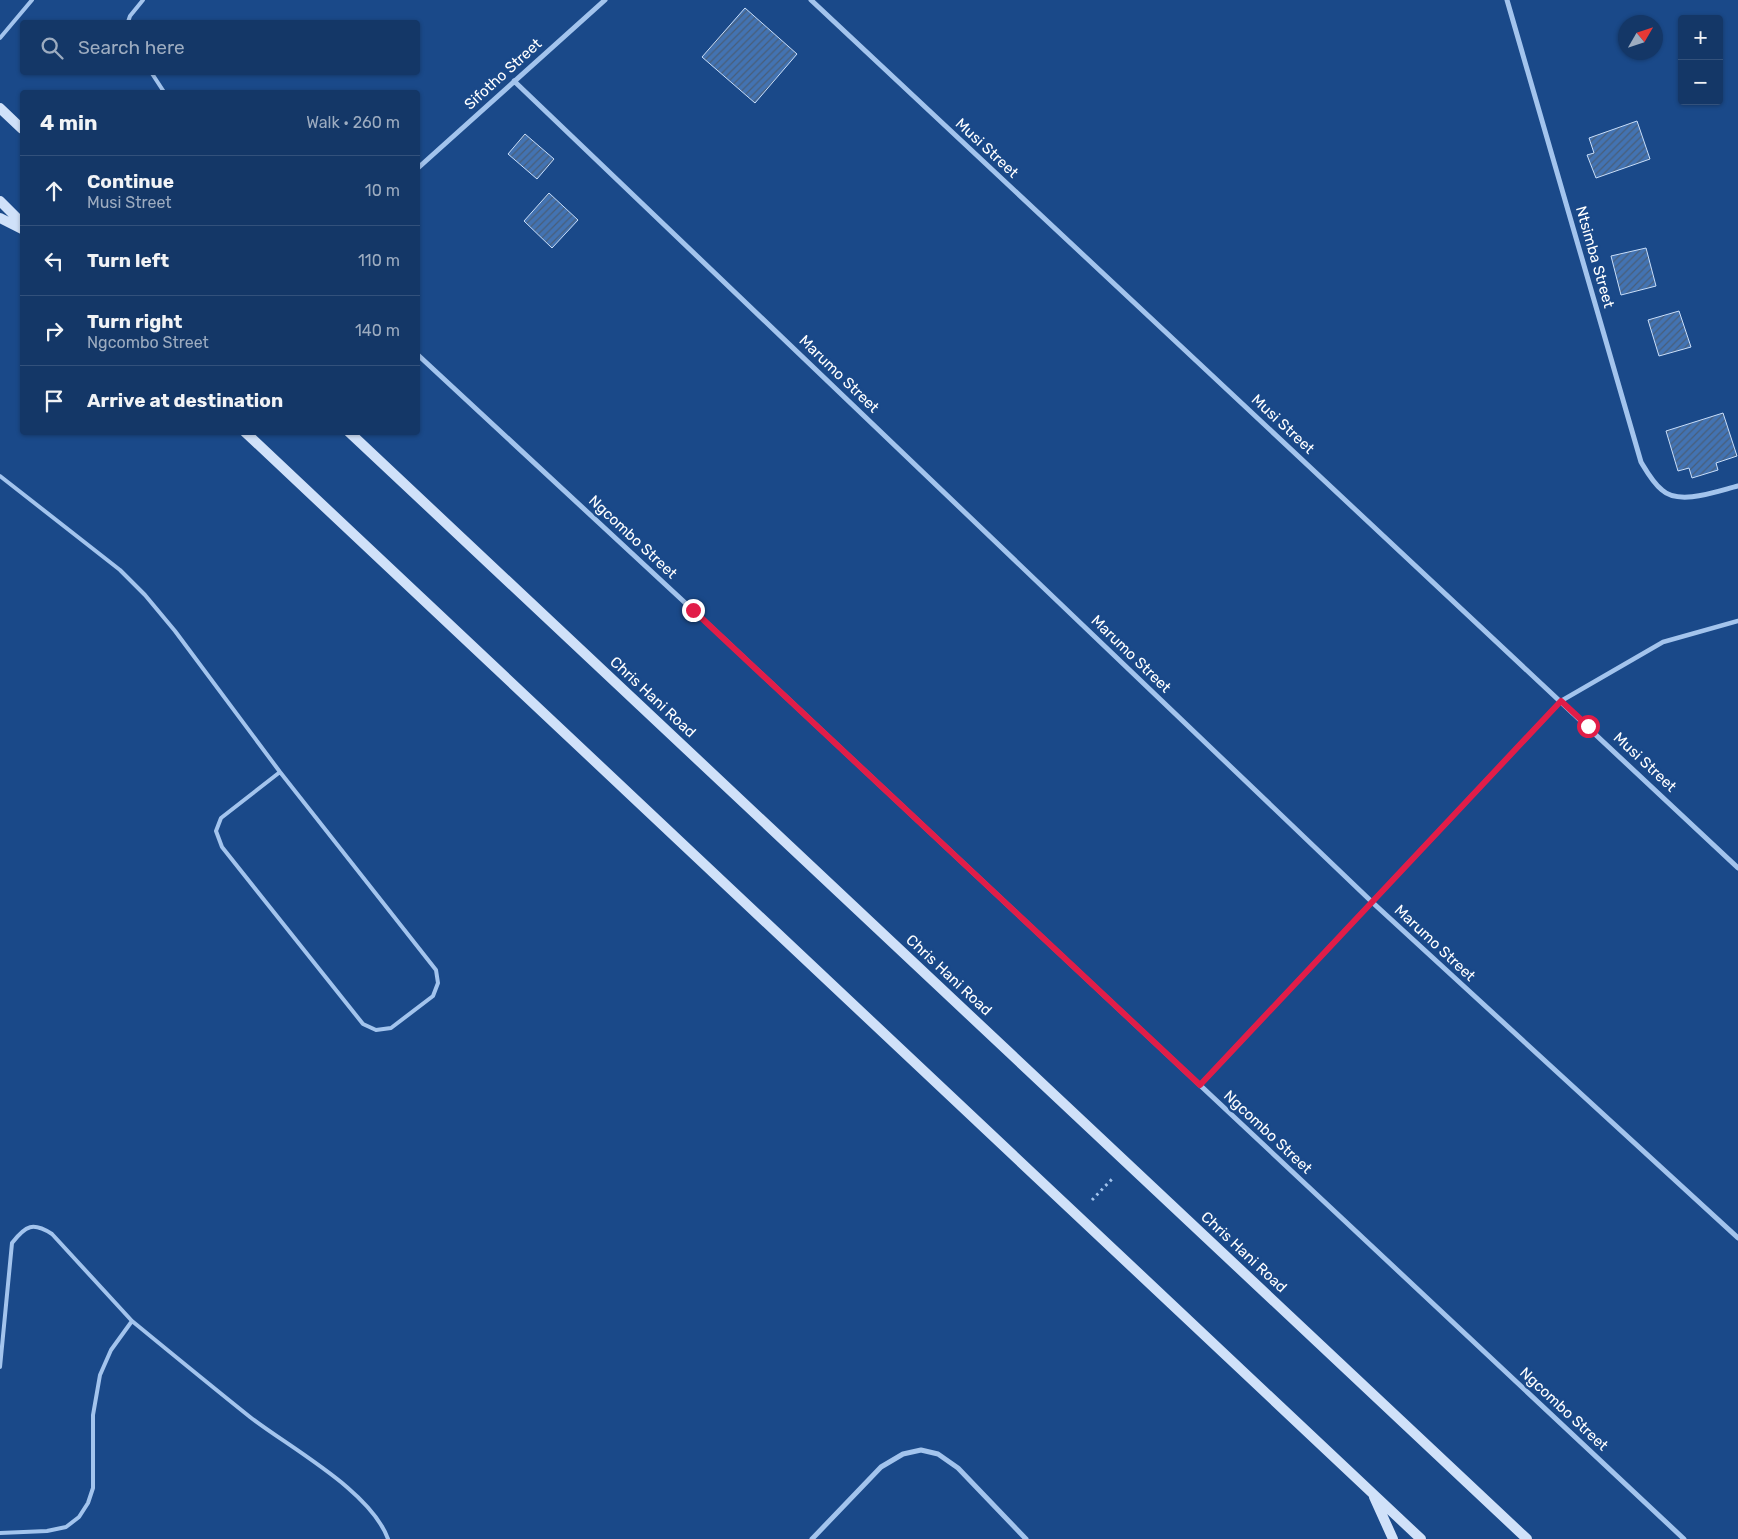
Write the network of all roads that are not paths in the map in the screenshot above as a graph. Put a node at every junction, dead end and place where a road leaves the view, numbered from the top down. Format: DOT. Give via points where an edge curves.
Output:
graph roads {
  1 [pos="32,0"];
  2 [pos="143,0"];
  3 [pos="605,0"];
  4 [pos="810,0"];
  5 [pos="1507,0"];
  6 [pos="129,20"];
  7 [pos="0,38"];
  8 [pos="153,75"];
  9 [pos="514,80"];
  10 [pos="163,90"];
  11 [pos="0,108"];
  12 [pos="20,127"];
  13 [pos="420,166"];
  14 [pos="0,201"];
  15 [pos="0,218"];
  16 [pos="20,221"];
  17 [pos="20,228"];
  18 [pos="420,357"];
  19 [pos="248,435"];
  20 [pos="352,435"];
  21 [pos="0,476"];
  22 [pos="1738,486"];
  23 [pos="1738,621"];
  24 [pos="1561,701"];
  25 [pos="280,772"];
  26 [pos="1738,868"];
  27 [pos="1372,902"];
  28 [pos="1200,1085"];
  29 [pos="1738,1238"];
  30 [pos="132,1321"];
  31 [pos="0,1367"];
  32 [pos="1371,1491"];
  33 [pos="0,1533"];
  34 [pos="388,1539"];
  35 [pos="812,1539"];
  36 [pos="1026,1539"];
  37 [pos="1393,1539"];
  38 [pos="1421,1539"];
  39 [pos="1528,1539"];
  40 [pos="1684,1539"];
  1 -- 7 [label="lane"];
  2 -- 6 [label="lane"];
  3 -- 9 [label="street, Sifotho Street"];
  4 -- 24 [label="street, Musi Street"];
  5 -- 22 [label="street, Ntsimba Street" via="1641,462 1663,492 1686,499"];
  8 -- 10 [label="lane"];
  9 -- 13 [label="street, Sifotho Street"];
  9 -- 27 [label="street, Marumo Street"];
  11 -- 12 [label="main road"];
  14 -- 16 [label="main road"];
  15 -- 17 [label="main road"];
  18 -- 28 [label="street, Ngcombo Street"];
  19 -- 32 [label="main road"];
  20 -- 39 [label="main road, Chris Hani Road"];
  21 -- 25 [label="lane" via="120,570 145,595"];
  23 -- 24 [label="street" via="1663,642"];
  24 -- 26 [label="street, Musi Street"];
  24 -- 27 [label="street"];
  25 -- 25 [label="lane" via="436,970 438,983 433,996 391,1028 376,1030 362,1024 222,847 216,831 221,818"];
  27 -- 28 [label="street"];
  27 -- 29 [label="street, Marumo Street"];
  28 -- 40 [label="street, Ngcombo Street"];
  30 -- 31 [label="lane" via="52,1234 39,1226 28,1227 12,1243"];
  30 -- 33 [label="lane" via="111,1350 100,1375 93,1415 93,1488 88,1504 66,1528"];
  30 -- 34 [label="lane" via="252,1418 361,1500 383,1526"];
  32 -- 37 [label="main road"];
  32 -- 38 [label="main road"];
  35 -- 36 [label="street" via="881,1467 903,1454 921,1450 938,1454 958,1468"];
}
